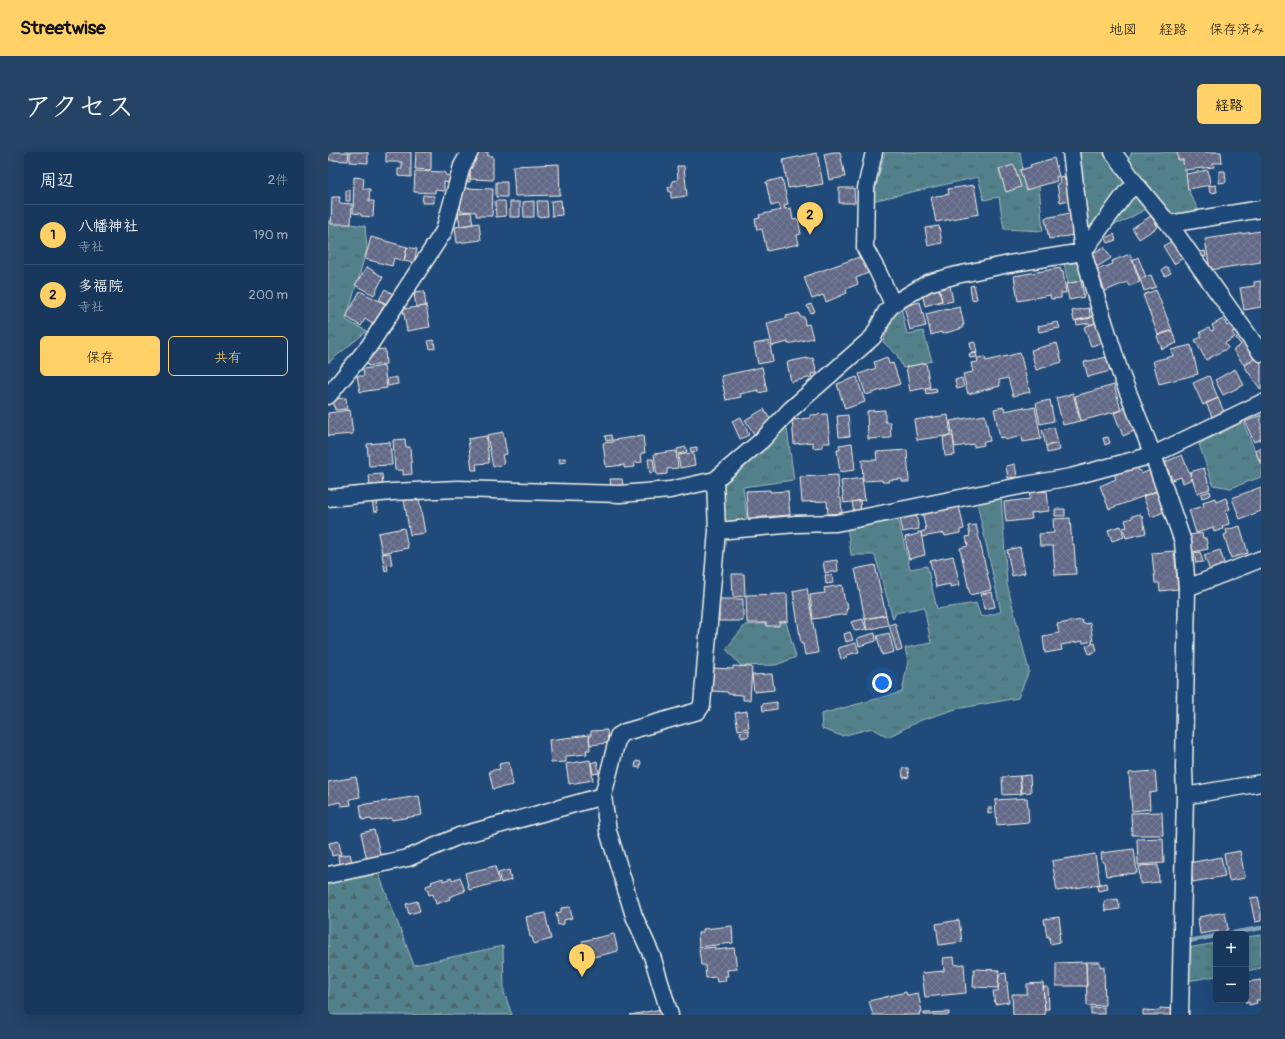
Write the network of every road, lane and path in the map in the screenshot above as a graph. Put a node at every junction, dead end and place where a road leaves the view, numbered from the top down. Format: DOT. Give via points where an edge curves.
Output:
graph roads {
  1 [pos="470,152"];
  2 [pos="874,152"];
  3 [pos="1071,152"];
  4 [pos="1121,156"];
  5 [pos="1136,184"];
  6 [pos="1261,209"];
  7 [pos="1169,224"];
  8 [pos="1083,252"];
  9 [pos="893,304"];
  10 [pos="1261,353"];
  11 [pos="328,396"];
  12 [pos="1261,403"];
  13 [pos="1153,455"];
  14 [pos="715,480"];
  15 [pos="328,498"];
  16 [pos="717,531"];
  17 [pos="1261,558"];
  18 [pos="1187,588"];
  19 [pos="1261,782"];
  20 [pos="603,796"];
  21 [pos="1185,796"];
  22 [pos="328,874"];
  23 [pos="670,1015"];
  24 [pos="1180,1015"];
  1 -- 11 [label="street" via="462,166 444,231 369,346"];
  2 -- 9 [label="street" via="866,188 866,248"];
  3 -- 8 [label="street"];
  4 -- 5 [label="street"];
  5 -- 7 [label="street"];
  5 -- 8 [label="street" via="1125,194"];
  6 -- 7 [label="street"];
  7 -- 10 [label="street"];
  8 -- 9 [label="street" via="949,277 928,283"];
  8 -- 13 [label="street" via="1120,372"];
  9 -- 14 [label="street" via="873,337"];
  12 -- 13 [label="street"];
  13 -- 16 [label="street" via="1071,477 1024,484 836,523"];
  13 -- 18 [label="street" via="1183,542"];
  14 -- 15 [label="street" via="670,490 620,494 458,489"];
  14 -- 16 [label="street"];
  16 -- 20 [label="street" via="702,705 698,711 618,736"];
  17 -- 18 [label="street"];
  18 -- 21 [label="street"];
  19 -- 21 [label="street"];
  20 -- 22 [label="street" via="459,836 408,858"];
  20 -- 23 [label="street" via="608,831 634,916 652,956"];
  21 -- 24 [label="street"];
}
